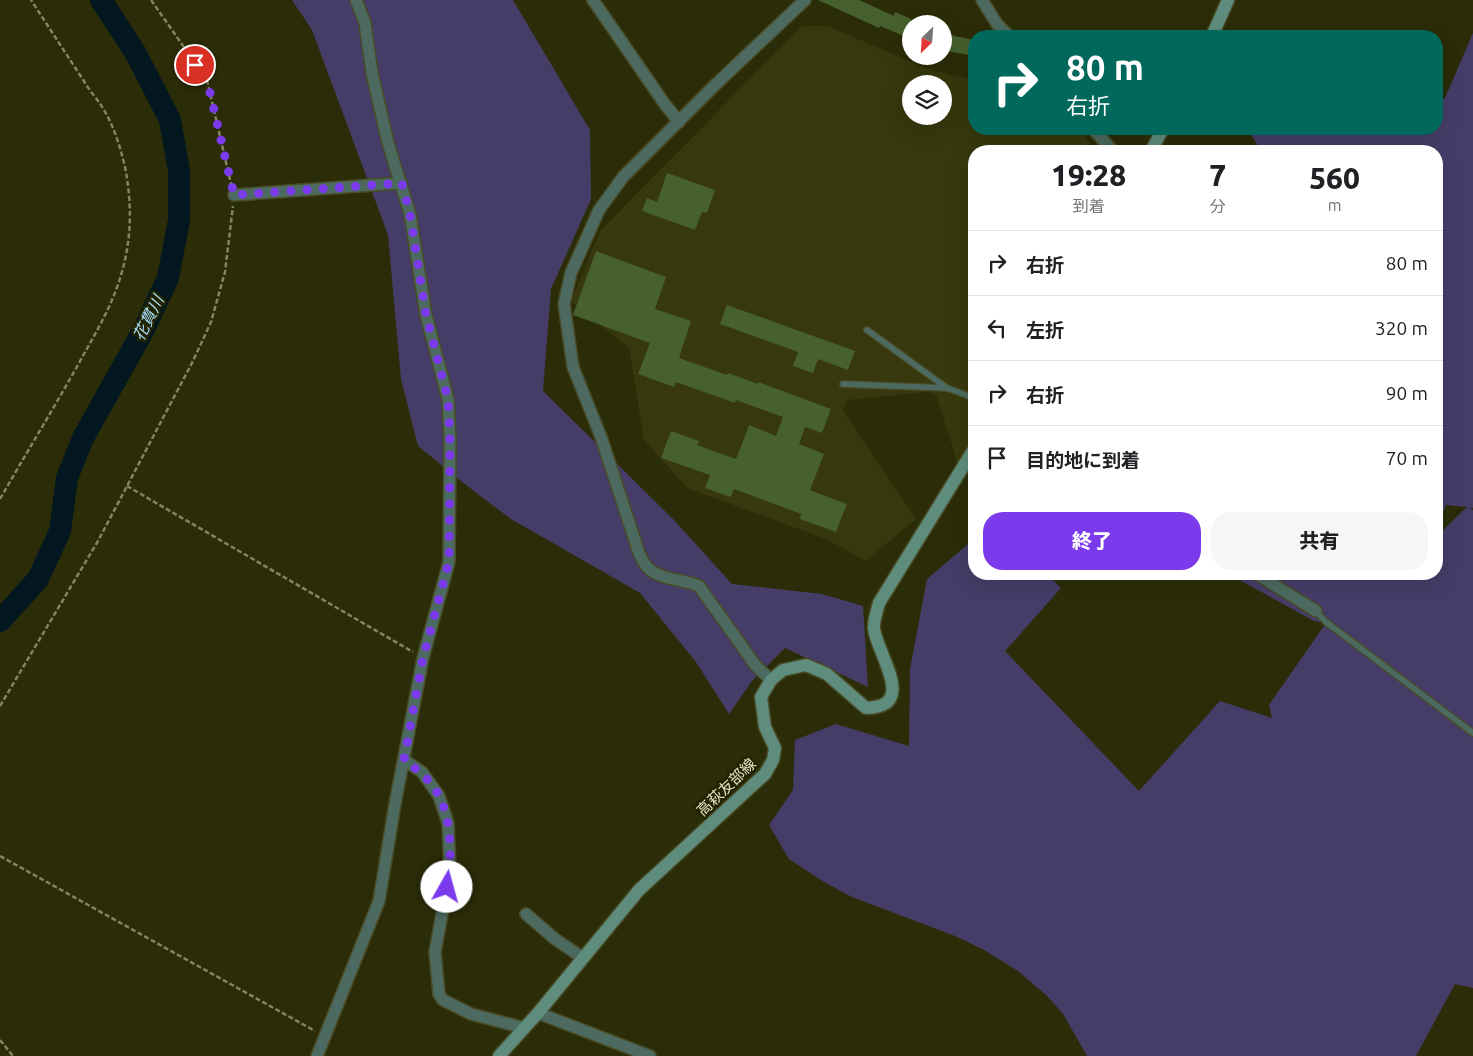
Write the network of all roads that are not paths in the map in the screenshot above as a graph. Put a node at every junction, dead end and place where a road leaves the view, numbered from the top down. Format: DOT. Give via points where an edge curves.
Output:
graph roads {
  1 [pos="356,0"];
  2 [pos="593,0"];
  3 [pos="805,0"];
  4 [pos="982,0"];
  5 [pos="1228,0"];
  6 [pos="1004,30"];
  7 [pos="1215,30"];
  8 [pos="679,122"];
  9 [pos="1098,135"];
  10 [pos="1108,145"];
  11 [pos="402,183"];
  12 [pos="234,195"];
  13 [pos="867,330"];
  14 [pos="843,384"];
  15 [pos="947,388"];
  16 [pos="968,396"];
  17 [pos="968,459"];
  18 [pos="1266,580"];
  19 [pos="1316,612"];
  20 [pos="772,680"];
  21 [pos="1473,733"];
  22 [pos="404,760"];
  23 [pos="526,914"];
  24 [pos="583,958"];
  25 [pos="538,1013"];
  26 [pos="524,1028"];
  27 [pos="317,1056"];
  28 [pos="499,1056"];
  29 [pos="650,1056"];
  1 -- 11 [label="street" via="365,23 372,73 388,143"];
  2 -- 8 [label="street"];
  3 -- 8 [label="street"];
  4 -- 6 [label="street"];
  5 -- 7 [label="main road"];
  8 -- 20 [label="street" via="624,177 599,210 571,273 564,304 573,367 601,437 639,554 657,575 698,586 756,666"];
  9 -- 10 [label="street"];
  11 -- 12 [label="street"];
  11 -- 22 [label="street" via="426,315 448,399 450,441 449,562 423,658"];
  13 -- 15 [label="lane"];
  14 -- 15 [label="lane"];
  15 -- 16 [label="lane"];
  17 -- 20 [label="main road" via="879,603 874,629 890,672 892,694 888,704 866,708 827,674 806,665 783,670"];
  18 -- 19 [label="street"];
  19 -- 21 [label="lane"];
  20 -- 24 [label="main road, 高萩友部線" via="761,697 774,748 774,760 765,774 639,890"];
  22 -- 26 [label="street" via="422,772 439,796 448,823 450,870 435,952 439,994 443,1000 471,1014"];
  22 -- 27 [label="street" via="379,901"];
  23 -- 24 [label="street"];
  24 -- 25 [label="main road, 高萩友部線"];
  25 -- 26 [label="main road, 高萩友部線"];
  25 -- 29 [label="street"];
  26 -- 28 [label="main road, 高萩友部線"];
}
